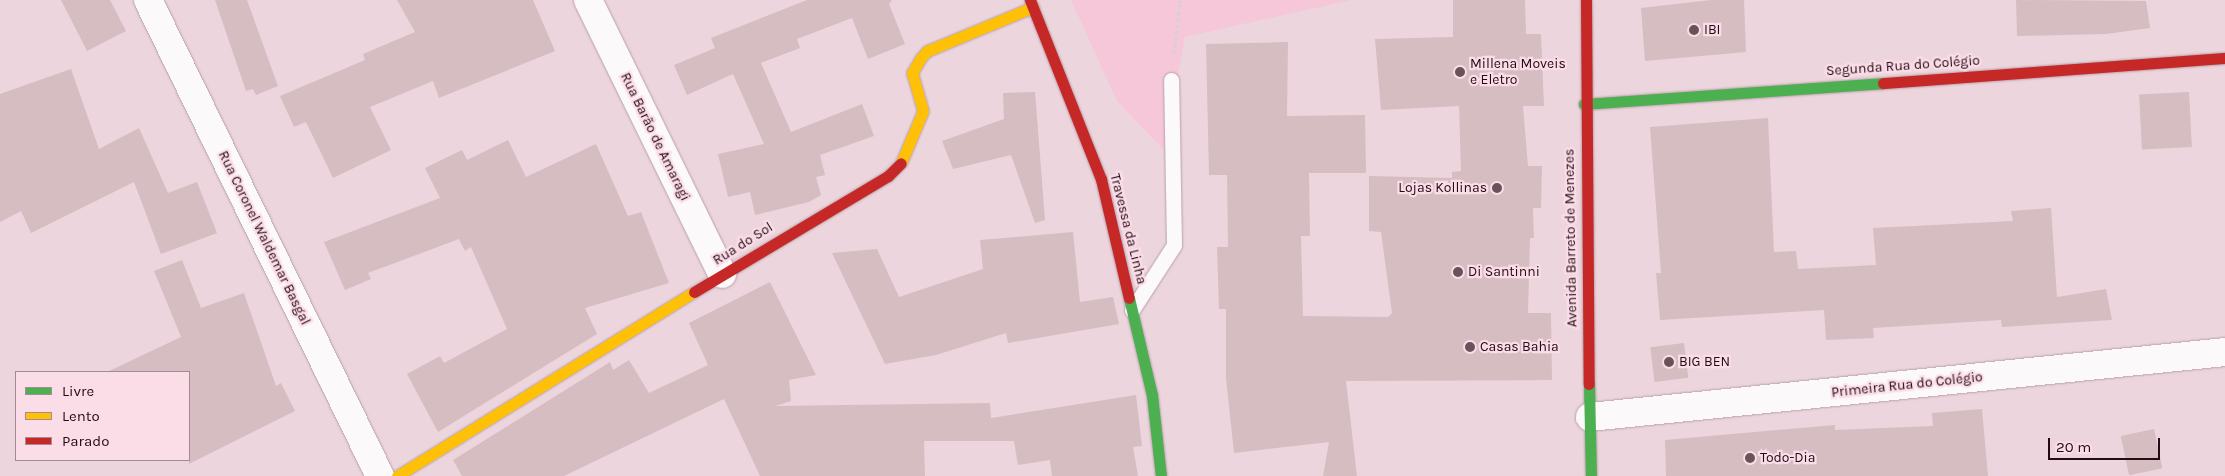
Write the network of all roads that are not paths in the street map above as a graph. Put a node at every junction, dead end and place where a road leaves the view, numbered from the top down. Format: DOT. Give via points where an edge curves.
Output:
graph roads {
  1 [pos="148,0"];
  2 [pos="588,0"];
  3 [pos="1586,0"];
  4 [pos="1031,3"];
  5 [pos="2225,58"];
  6 [pos="1171,80"];
  7 [pos="1584,104"];
  8 [pos="722,274"];
  9 [pos="1132,310"];
  10 [pos="2225,352"];
  11 [pos="1590,417"];
  12 [pos="380,476"];
  13 [pos="397,476"];
  14 [pos="1160,476"];
  15 [pos="1591,476"];
  1 -- 12 [label="street, Rua Coronel Waldemar Basgal"];
  2 -- 8 [label="street, Rua Barão de Amaragi"];
  3 -- 7 [label="street, Avenida Barreto de Menezes"];
  4 -- 8 [label="street, Rua do Sol" via="928,51 912,73 923,111 920,125 897,168"];
  4 -- 9 [label="street, Travessa da Linha" via="1101,179"];
  5 -- 7 [label="street, Segunda Rua do Colégio"];
  6 -- 9 [label="lane" via="1174,244"];
  7 -- 11 [label="street, Avenida Barreto de Menezes"];
  8 -- 13 [label="street, Rua do Sol"];
  9 -- 14 [label="street, Travessa da Linha" via="1152,395"];
  10 -- 11 [label="street, Primeira Rua do Colégio"];
  11 -- 15 [label="street, Avenida Barreto de Menezes"];
}
